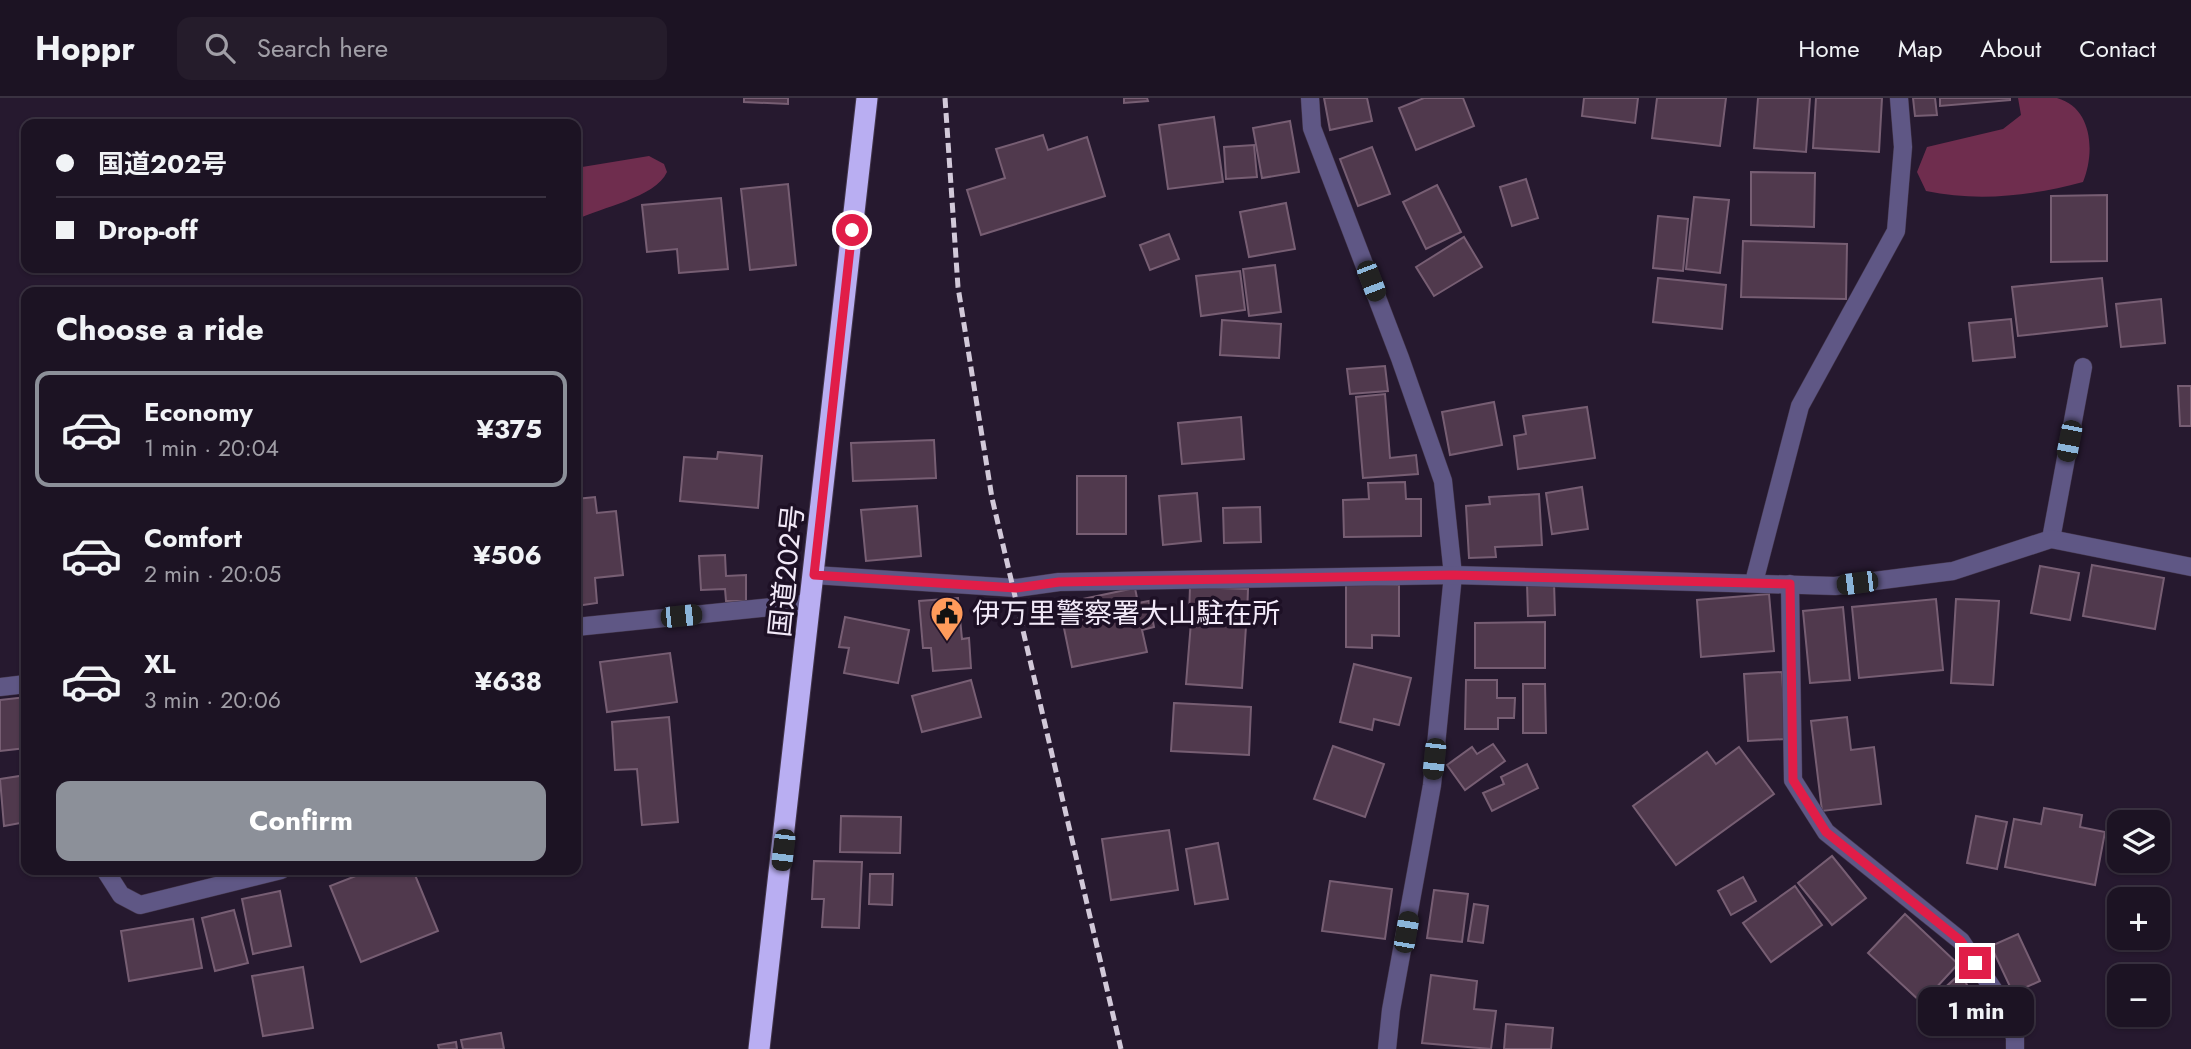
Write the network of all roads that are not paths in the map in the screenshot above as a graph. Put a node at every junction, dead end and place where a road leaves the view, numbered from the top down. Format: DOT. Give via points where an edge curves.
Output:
graph roads {
  1 [pos="867,98"];
  2 [pos="1310,98"];
  3 [pos="1899,98"];
  4 [pos="2083,368"];
  5 [pos="2051,539"];
  6 [pos="2191,567"];
  7 [pos="814,575"];
  8 [pos="1453,575"];
  9 [pos="1754,582"];
  10 [pos="1790,584"];
  11 [pos="811,603"];
  12 [pos="581,626"];
  13 [pos="21,685"];
  14 [pos="0,687"];
  15 [pos="108,875"];
  16 [pos="261,875"];
  17 [pos="760,1049"];
  18 [pos="1387,1049"];
  19 [pos="2015,1049"];
  1 -- 7 [label="highway, 国道202号"];
  2 -- 8 [label="street" via="1312,128 1443,481"];
  3 -- 9 [label="street" via="1903,147 1896,231 1800,406"];
  4 -- 5 [label="street"];
  5 -- 6 [label="street"];
  5 -- 10 [label="street" via="1953,571 1835,586"];
  7 -- 8 [label="street" via="1016,588 1059,582"];
  7 -- 11 [label="highway, 国道202号"];
  8 -- 9 [label="street"];
  8 -- 18 [label="street" via="1432,785"];
  9 -- 10 [label="street"];
  10 -- 19 [label="street" via="1793,780 1826,832 1961,941 2007,1010"];
  11 -- 12 [label="street"];
  11 -- 17 [label="highway, 国道202号"];
  13 -- 14 [label="street"];
  15 -- 16 [label="street" via="121,895 140,905"];
}
